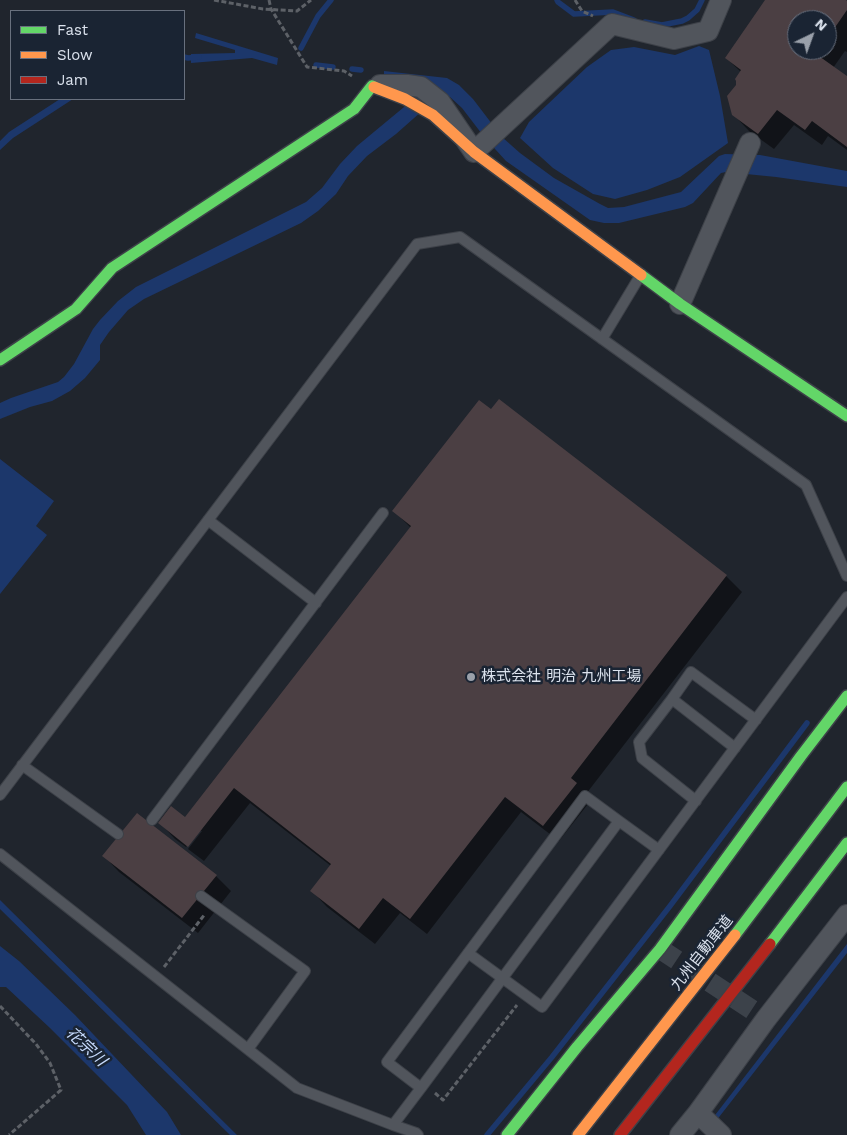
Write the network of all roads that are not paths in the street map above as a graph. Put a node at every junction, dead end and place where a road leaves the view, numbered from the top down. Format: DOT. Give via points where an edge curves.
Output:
graph roads {
  1 [pos="721,0"];
  2 [pos="372,86"];
  3 [pos="480,147"];
  4 [pos="748,148"];
  5 [pos="641,275"];
  6 [pos="680,304"];
  7 [pos="602,339"];
  8 [pos="0,360"];
  9 [pos="847,416"];
  10 [pos="383,513"];
  11 [pos="208,520"];
  12 [pos="847,576"];
  13 [pos="847,597"];
  14 [pos="316,603"];
  15 [pos="847,696"];
  16 [pos="672,699"];
  17 [pos="756,720"];
  18 [pos="735,748"];
  19 [pos="22,765"];
  20 [pos="847,787"];
  21 [pos="0,795"];
  22 [pos="696,800"];
  23 [pos="152,820"];
  24 [pos="619,821"];
  25 [pos="118,834"];
  26 [pos="847,843"];
  27 [pos="659,850"];
  28 [pos="0,854"];
  29 [pos="201,896"];
  30 [pos="847,915"];
  31 [pos="468,953"];
  32 [pos="502,978"];
  33 [pos="248,1049"];
  34 [pos="422,1086"];
  35 [pos="698,1113"];
  36 [pos="393,1125"];
  37 [pos="418,1135"];
  38 [pos="507,1135"];
  39 [pos="578,1135"];
  40 [pos="620,1135"];
  41 [pos="680,1135"];
  42 [pos="721,1135"];
  1 -- 3 [label="street" via="708,31 674,39 612,24"];
  2 -- 3 [label="street" via="421,88 440,102"];
  2 -- 8 [label="main road" via="354,109 112,268 76,309"];
  3 -- 5 [label="main road"];
  4 -- 6 [label="street"];
  5 -- 6 [label="main road"];
  5 -- 7 [label="lane"];
  6 -- 9 [label="main road"];
  7 -- 11 [label="lane" via="460,237 417,244"];
  7 -- 12 [label="lane" via="806,485"];
  10 -- 14 [label="lane"];
  11 -- 14 [label="lane"];
  11 -- 19 [label="lane"];
  13 -- 17 [label="lane"];
  14 -- 23 [label="lane"];
  15 -- 38 [label="main road" via="660,949"];
  16 -- 17 [label="lane" via="692,672"];
  16 -- 18 [label="lane"];
  16 -- 22 [label="lane" via="639,742 642,758"];
  17 -- 18 [label="lane"];
  18 -- 22 [label="lane"];
  19 -- 21 [label="lane"];
  19 -- 25 [label="lane"];
  20 -- 39 [label="main road, 九州自動車道"];
  22 -- 27 [label="lane"];
  24 -- 27 [label="lane"];
  24 -- 31 [label="lane" via="585,796"];
  24 -- 32 [label="lane"];
  26 -- 40 [label="main road"];
  27 -- 32 [label="lane" via="542,1007"];
  28 -- 33 [label="lane"];
  29 -- 33 [label="lane" via="305,971"];
  30 -- 35 [label="street"];
  31 -- 32 [label="lane"];
  31 -- 34 [label="lane" via="387,1062"];
  32 -- 34 [label="lane"];
  33 -- 36 [label="lane" via="297,1088"];
  34 -- 36 [label="lane"];
  35 -- 41 [label="street"];
  35 -- 42 [label="street"];
  36 -- 37 [label="lane"];
}
